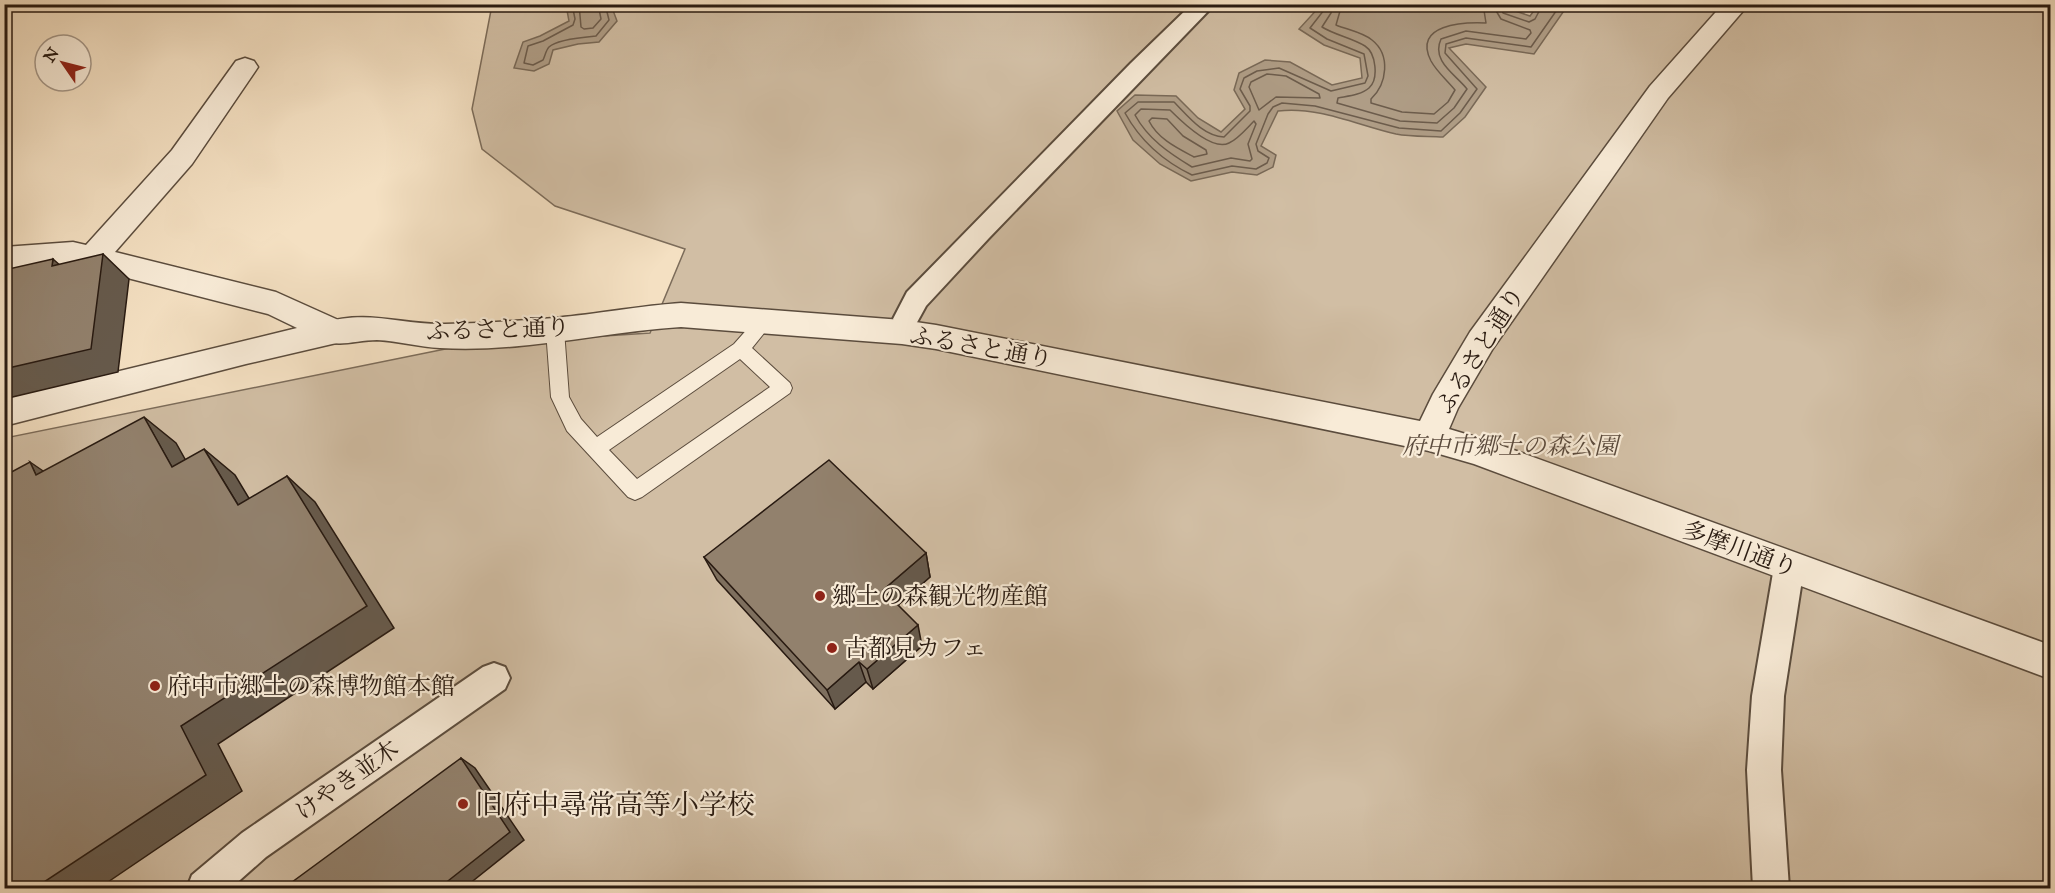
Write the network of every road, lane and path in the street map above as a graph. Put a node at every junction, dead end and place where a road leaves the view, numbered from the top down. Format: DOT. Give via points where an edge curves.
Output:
graph roads {
  1 [pos="1204,4"];
  2 [pos="1737,4"];
  3 [pos="245,67"];
  4 [pos="93,257"];
  5 [pos="4,258"];
  6 [pos="906,319"];
  7 [pos="764,321"];
  8 [pos="555,330"];
  9 [pos="334,332"];
  10 [pos="741,349"];
  11 [pos="4,413"];
  12 [pos="1429,436"];
  13 [pos="596,448"];
  14 [pos="1789,567"];
  15 [pos="2050,663"];
  16 [pos="494,678"];
  17 [pos="205,888"];
  18 [pos="1771,888"];
  1 -- 6 [label="street" via="980,231 916,299"];
  2 -- 12 [label="street, ふるさと通り" via="1659,92 1515,293 1481,341"];
  3 -- 4 [label="street" via="182,158"];
  4 -- 5 [label="street" via="72,253"];
  4 -- 9 [label="street" via="276,304"];
  7 -- 8 [label="street, ふるさと通り" via="681,315"];
  7 -- 10 [label="lane"];
  7 -- 12 [label="street, ふるさと通り" via="936,337"];
  8 -- 9 [label="street, ふるさと通り" via="441,336 376,328"];
  8 -- 13 [label="lane" via="560,397 574,425"];
  9 -- 11 [label="street, ふるさと通り"];
  10 -- 13 [label="lane"];
  10 -- 13 [label="lane" via="783,388 635,491"];
  12 -- 14 [label="street, 多摩川通り"];
  14 -- 15 [label="street, 多摩川通り"];
  14 -- 18 [label="street" via="1768,696 1764,770"];
  16 -- 17 [label="street, けやき並木" via="254,844"];
}
